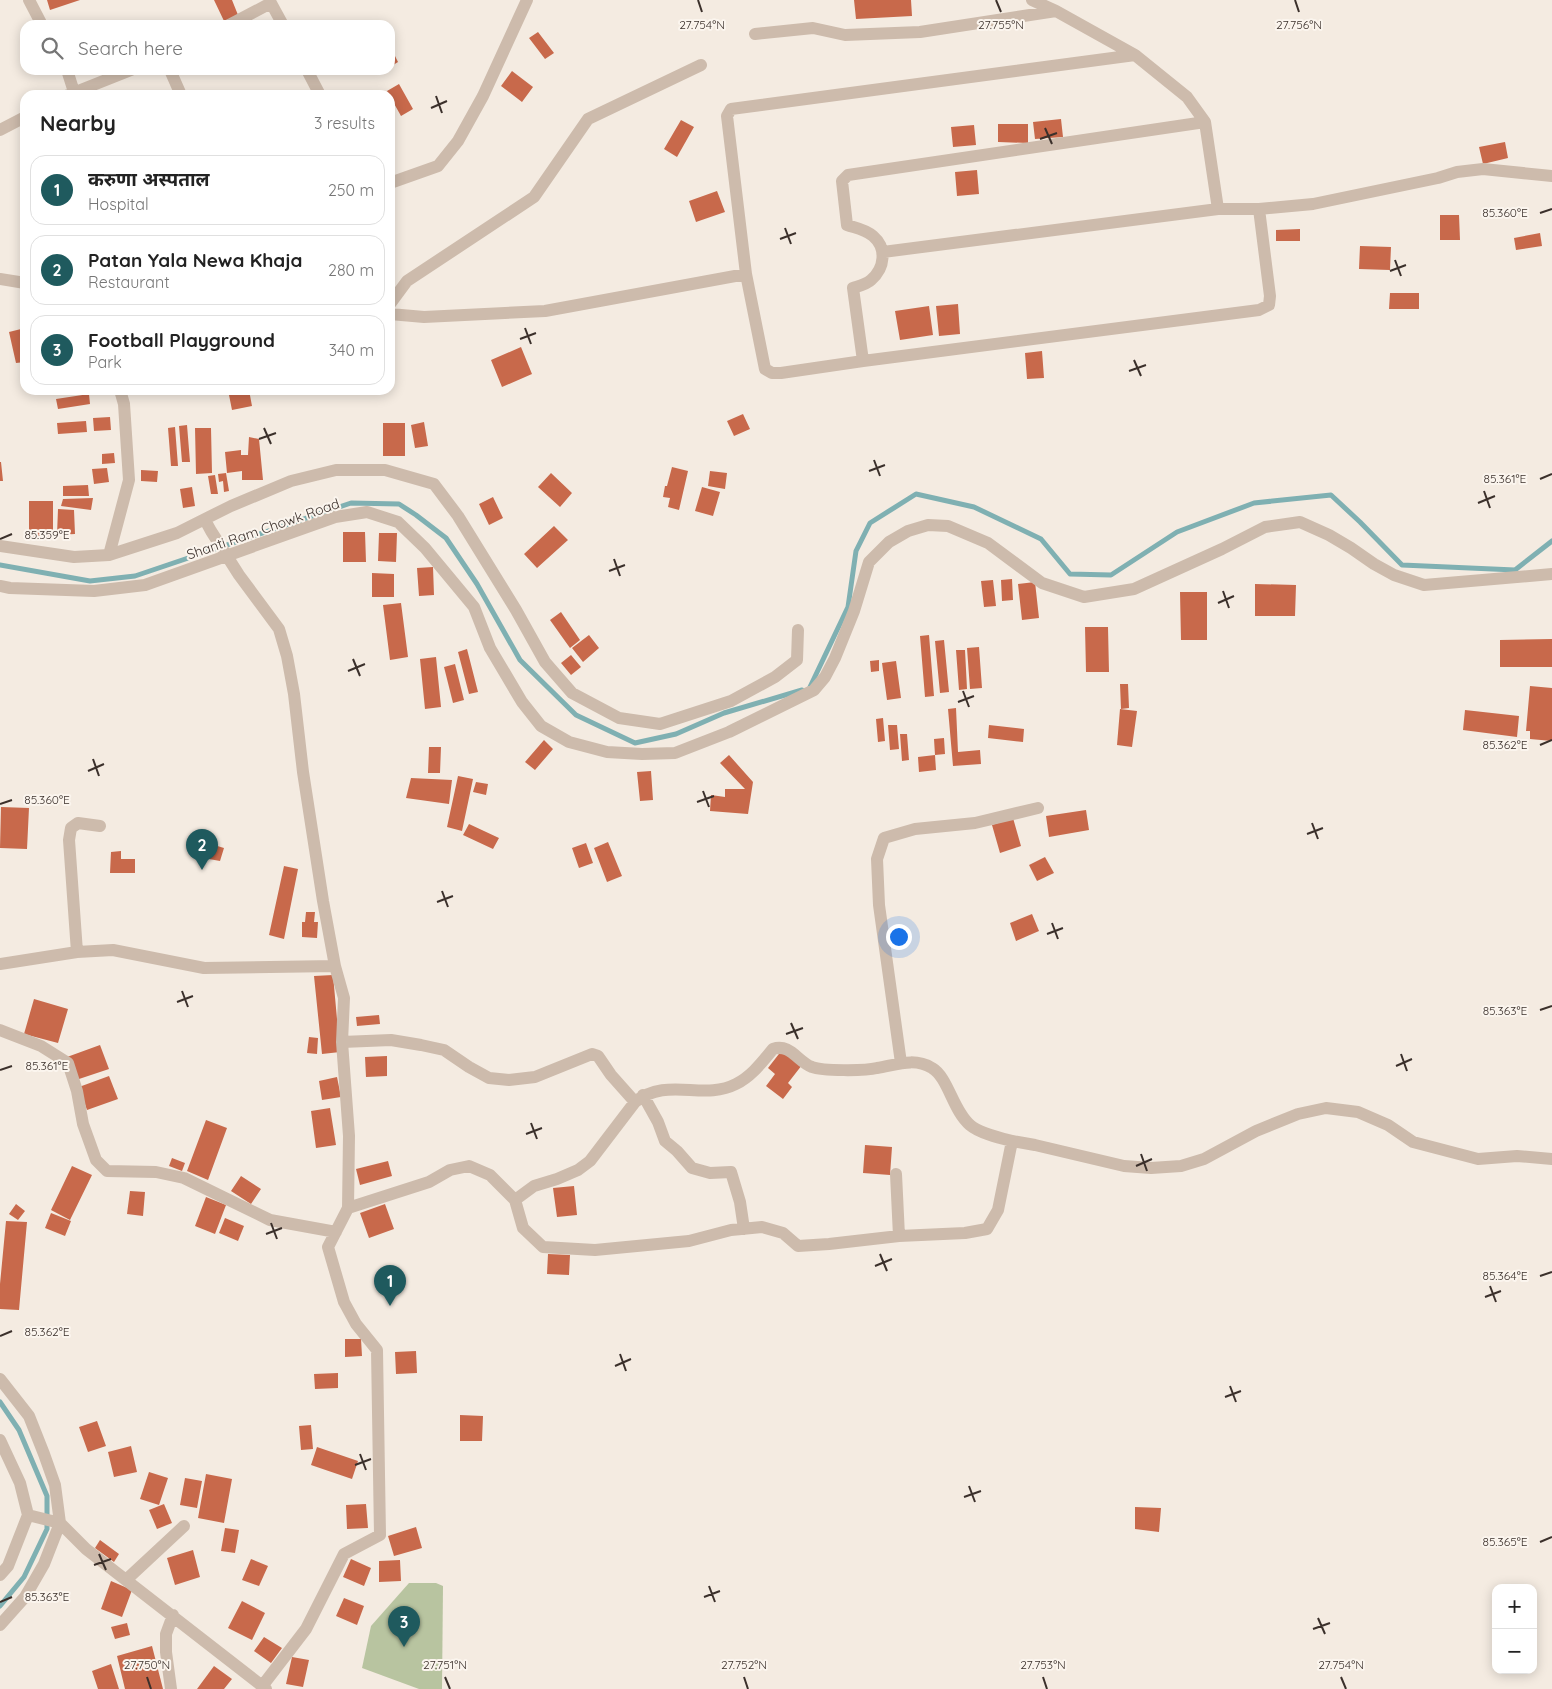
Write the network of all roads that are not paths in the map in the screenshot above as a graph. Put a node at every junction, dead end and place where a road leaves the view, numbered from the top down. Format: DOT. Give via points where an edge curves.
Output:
graph roads {
  1 [pos="29,0"];
  2 [pos="527,0"];
  3 [pos="1032,0"];
  4 [pos="270,2"];
  5 [pos="1056,11"];
  6 [pos="39,20"];
  7 [pos="237,20"];
  8 [pos="281,20"];
  9 [pos="755,34"];
  10 [pos="1135,55"];
  11 [pos="701,65"];
  12 [pos="68,75"];
  13 [pos="118,75"];
  14 [pos="172,75"];
  15 [pos="310,75"];
  16 [pos="70,90"];
  17 [pos="79,90"];
  18 [pos="179,90"];
  19 [pos="318,90"];
  20 [pos="20,120"];
  21 [pos="1205,122"];
  22 [pos="0,130"];
  23 [pos="1552,176"];
  24 [pos="395,181"];
  25 [pos="1218,208"];
  26 [pos="1259,209"];
  27 [pos="883,252"];
  28 [pos="746,274"];
  29 [pos="0,279"];
  30 [pos="20,282"];
  31 [pos="395,297"];
  32 [pos="395,314"];
  33 [pos="862,361"];
  34 [pos="121,395"];
  35 [pos="208,526"];
  36 [pos="0,546"];
  37 [pos="225,554"];
  38 [pos="109,555"];
  39 [pos="1552,574"];
  40 [pos="0,586"];
  41 [pos="798,630"];
  42 [pos="1038,808"];
  43 [pos="100,826"];
  44 [pos="78,952"];
  45 [pos="0,964"];
  46 [pos="335,966"];
  47 [pos="0,1030"];
  48 [pos="342,1042"];
  49 [pos="901,1063"];
  50 [pos="639,1098"];
  51 [pos="1012,1141"];
  52 [pos="1552,1159"];
  53 [pos="896,1174"];
  54 [pos="515,1200"];
  55 [pos="348,1208"];
  56 [pos="744,1229"];
  57 [pos="336,1232"];
  58 [pos="899,1236"];
  59 [pos="0,1379"];
  60 [pos="1,1445"];
  61 [pos="33,1516"];
  62 [pos="56,1522"];
  63 [pos="184,1526"];
  64 [pos="0,1575"];
  65 [pos="126,1580"];
  66 [pos="173,1615"];
  67 [pos="0,1625"];
  68 [pos="264,1687"];
  69 [pos="171,1689"];
  1 -- 6 [label="street"];
  2 -- 24 [label="street" via="483,96 458,141 438,166"];
  3 -- 5 [label="street"];
  4 -- 7 [label="street"];
  4 -- 8 [label="street"];
  5 -- 9 [label="street" via="920,32 845,35 813,28"];
  5 -- 10 [label="street"];
  10 -- 21 [label="street" via="1187,97"];
  10 -- 28 [label="street" via="731,109 727,116"];
  11 -- 31 [label="street" via="588,119 534,197 407,281"];
  12 -- 16 [label="street"];
  13 -- 17 [label="street"];
  14 -- 18 [label="street"];
  15 -- 19 [label="street"];
  20 -- 22 [label="street"];
  21 -- 25 [label="street"];
  21 -- 27 [label="street" via="848,175 842,181 847,225 872,235 879,241"];
  23 -- 26 [label="street" via="1483,169 1313,204"];
  25 -- 26 [label="street"];
  25 -- 27 [label="street"];
  26 -- 33 [label="street" via="1270,296 1268,305 1259,310"];
  27 -- 33 [label="street" via="880,270 870,281 853,288"];
  28 -- 32 [label="street" via="544,311 424,317"];
  28 -- 33 [label="street" via="765,369 781,373"];
  29 -- 30 [label="street"];
  34 -- 38 [label="street" via="129,480"];
  35 -- 37 [label="street"];
  35 -- 38 [label="street"];
  35 -- 41 [label="street" via="231,506 291,481 336,470 385,470 434,484 458,516 545,662 572,693 619,718 660,724 731,701 775,677 797,660"];
  36 -- 38 [label="street" via="74,557"];
  37 -- 39 [label="street, Shanti Ram Chowk Road" via="335,517 367,512 398,522 425,548 474,607 490,648 540,726 569,742 607,752 642,754 675,753 729,732 814,690 835,658 869,562 889,542 928,525 948,526 988,543 1042,583 1084,596 1134,589 1265,527 1300,522 1336,539 1387,571 1424,585"];
  37 -- 40 [label="street, Shanti Ram Chowk Road" via="145,585 94,591"];
  37 -- 46 [label="street" via="279,629 287,656"];
  42 -- 49 [label="street" via="975,823 915,828 884,838 877,859 879,904"];
  43 -- 44 [label="street" via="78,823 71,828 69,840"];
  44 -- 45 [label="street"];
  44 -- 46 [label="street" via="112,950 204,968"];
  46 -- 48 [label="street" via="344,998"];
  47 -- 57 [label="street" via="41,1046 68,1063 83,1124 96,1160 107,1171 156,1172 184,1178 270,1220"];
  48 -- 50 [label="street" via="391,1040 444,1050 489,1078 509,1080 535,1077 592,1054 598,1056 611,1075"];
  48 -- 55 [label="street" via="349,1136"];
  49 -- 50 [label="street" via="874,1069 813,1068 782,1047 773,1049 750,1075 726,1088 664,1088"];
  49 -- 51 [label="street" via="912,1062 933,1068 944,1080 950,1096 970,1126"];
  50 -- 54 [label="street" via="590,1161 578,1170 534,1186"];
  50 -- 56 [label="street" via="658,1122 665,1141 692,1168 710,1173 731,1172"];
  51 -- 52 [label="street" via="1124,1166 1181,1166 1204,1159 1290,1117 1326,1108 1358,1112 1388,1125 1413,1142 1478,1159 1517,1156"];
  51 -- 58 [label="street" via="998,1210 987,1229"];
  53 -- 58 [label="street"];
  54 -- 55 [label="street" via="490,1175 468,1166"];
  54 -- 56 [label="street" via="523,1228 543,1247 595,1250 689,1241"];
  55 -- 57 [label="street"];
  56 -- 58 [label="street" via="762,1227 783,1233 798,1246"];
  57 -- 68 [label="street" via="328,1247 344,1302 356,1324 377,1350 380,1535 344,1554 306,1629"];
  59 -- 62 [label="street" via="29,1416 41,1446 55,1485"];
  60 -- 61 [label="street"];
  61 -- 62 [label="street"];
  61 -- 64 [label="street" via="8,1566"];
  62 -- 65 [label="street"];
  62 -- 67 [label="street" via="44,1564 25,1597"];
  63 -- 65 [label="street"];
  65 -- 66 [label="street"];
  66 -- 68 [label="street"];
  66 -- 69 [label="street" via="166,1634"];
}
